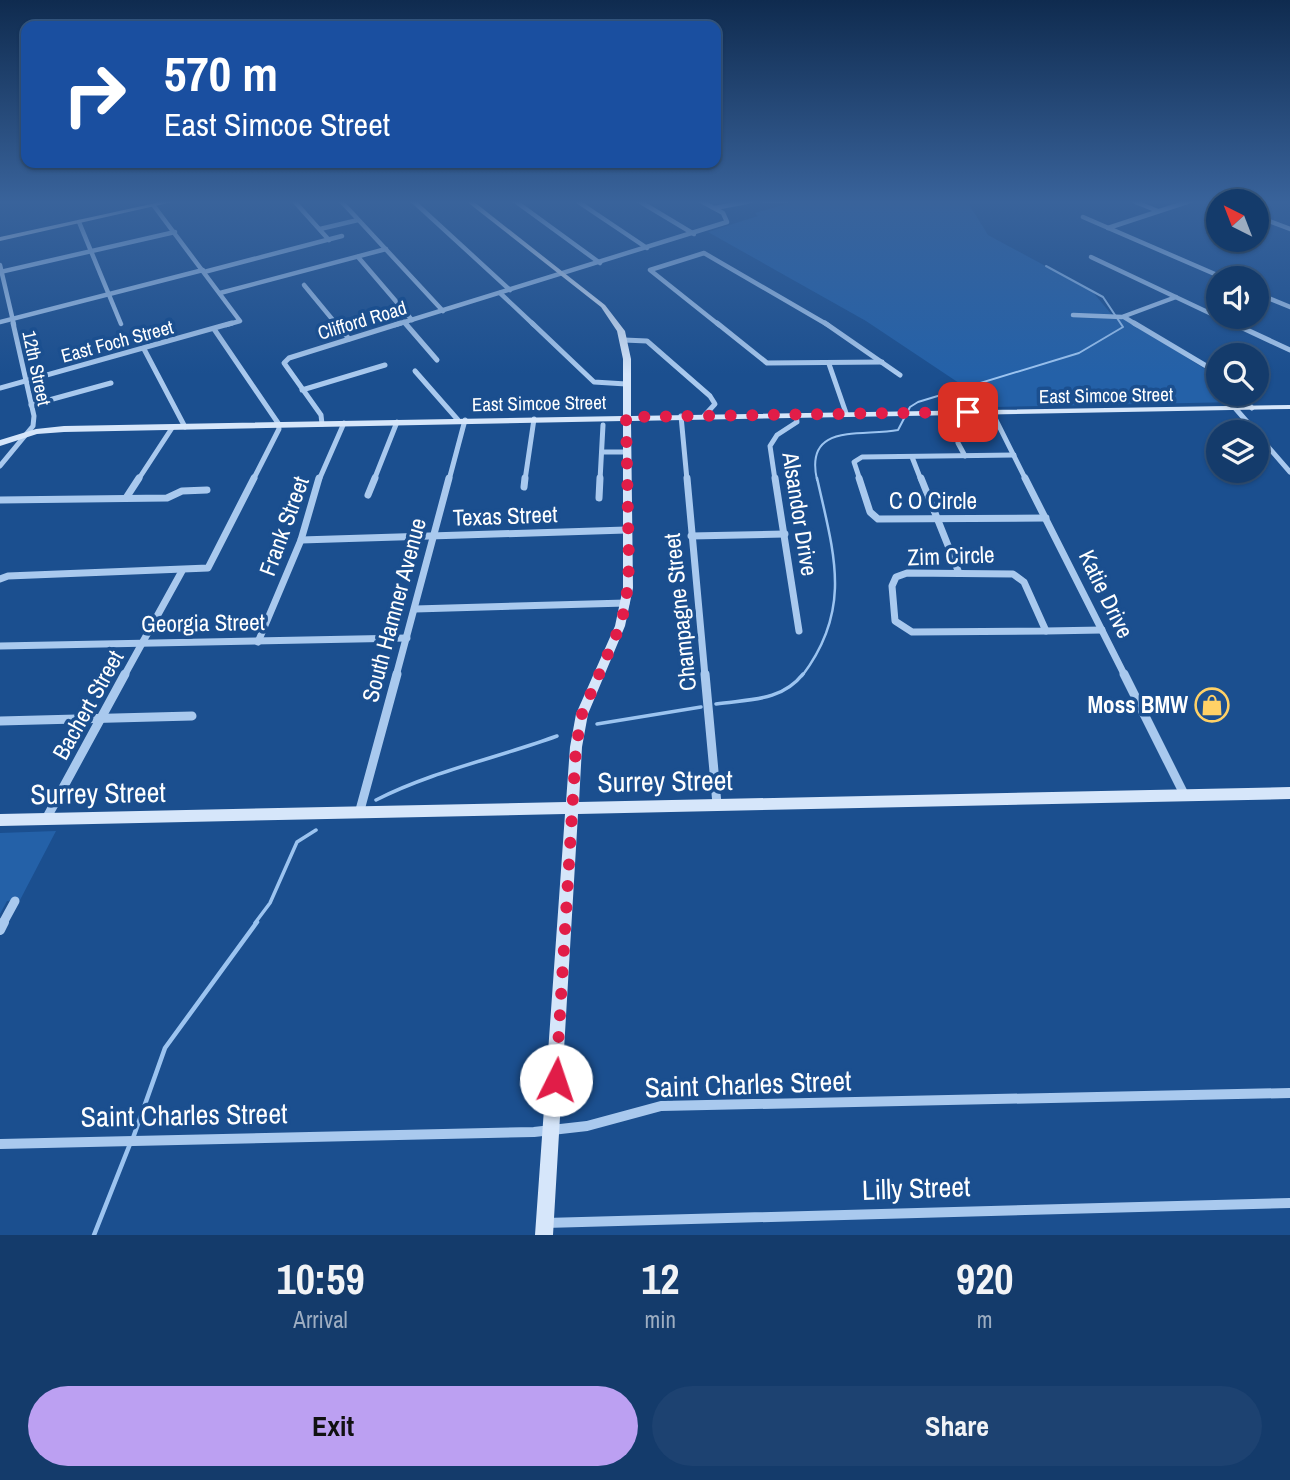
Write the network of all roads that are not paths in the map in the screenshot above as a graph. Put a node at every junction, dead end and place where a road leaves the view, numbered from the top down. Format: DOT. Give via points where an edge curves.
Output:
graph roads {
  1 [pos="61,259"];
  2 [pos="94,259"];
  3 [pos="194,259"];
  4 [pos="253,259"];
  5 [pos="352,259"];
  6 [pos="359,259"];
  7 [pos="394,259"];
  8 [pos="476,259"];
  9 [pos="542,259"];
  10 [pos="594,259"];
  11 [pos="614,259"];
  12 [pos="686,259"];
  13 [pos="714,259"];
  14 [pos="1094,259"];
  15 [pos="1179,259"];
  16 [pos="600,263"];
  17 [pos="0,265"];
  18 [pos="1206,270"];
  19 [pos="203,271"];
  20 [pos="1,272"];
  21 [pos="562,274"];
  22 [pos="304,285"];
  23 [pos="510,290"];
  24 [pos="220,293"];
  25 [pos="500,293"];
  26 [pos="109,294"];
  27 [pos="1175,297"];
  28 [pos="1269,298"];
  29 [pos="1290,307"];
  30 [pos="443,311"];
  31 [pos="1206,311"];
  32 [pos="1073,315"];
  33 [pos="1123,317"];
  34 [pos="12,319"];
  35 [pos="412,320"];
  36 [pos="0,322"];
  37 [pos="404,322"];
  38 [pos="121,324"];
  39 [pos="1244,329"];
  40 [pos="214,330"];
  41 [pos="349,339"];
  42 [pos="624,340"];
  43 [pos="144,349"];
  44 [pos="1290,350"];
  45 [pos="437,360"];
  46 [pos="882,362"];
  47 [pos="829,364"];
  48 [pos="385,365"];
  49 [pos="1206,366"];
  50 [pos="415,371"];
  51 [pos="900,374"];
  52 [pos="26,381"];
  53 [pos="111,383"];
  54 [pos="626,384"];
  55 [pos="0,388"];
  56 [pos="302,390"];
  57 [pos="31,405"];
  58 [pos="1290,407"];
  59 [pos="1235,408"];
  60 [pos="1252,408"];
  61 [pos="992,412"];
  62 [pos="846,413"];
  63 [pos="796,414"];
  64 [pos="681,416"];
  65 [pos="704,416"];
  66 [pos="626,417"];
  67 [pos="534,419"];
  68 [pos="461,420"];
  69 [pos="1245,420"];
  70 [pos="397,422"];
  71 [pos="322,424"];
  72 [pos="344,424"];
  73 [pos="603,425"];
  74 [pos="279,426"];
  75 [pos="185,427"];
  76 [pos="172,428"];
  77 [pos="26,435"];
  78 [pos="0,443"];
  79 [pos="958,443"];
  80 [pos="1269,448"];
  81 [pos="602,452"];
  82 [pos="626,452"];
  83 [pos="1014,455"];
  84 [pos="965,456"];
  85 [pos="912,457"];
  86 [pos="0,466"];
  87 [pos="1290,472"];
  88 [pos="524,488"];
  89 [pos="207,490"];
  90 [pos="368,495"];
  91 [pos="126,498"];
  92 [pos="599,498"];
  93 [pos="0,500"];
  94 [pos="1046,518"];
  95 [pos="938,519"];
  96 [pos="626,530"];
  97 [pos="785,534"];
  98 [pos="434,536"];
  99 [pos="691,536"];
  100 [pos="301,540"];
  101 [pos="182,571"];
  102 [pos="959,573"];
  103 [pos="0,579"];
  104 [pos="626,603"];
  105 [pos="415,609"];
  106 [pos="1102,630"];
  107 [pos="799,631"];
  108 [pos="1046,631"];
  109 [pos="407,638"];
  110 [pos="258,642"];
  111 [pos="143,644"];
  112 [pos="0,646"];
  113 [pos="192,716"];
  114 [pos="103,719"];
  115 [pos="0,721"];
  116 [pos="1290,793"];
  117 [pos="1184,794"];
  118 [pos="717,804"];
  119 [pos="571,807"];
  120 [pos="360,810"];
  121 [pos="0,820"];
  122 [pos="46,820"];
  123 [pos="15,901"];
  124 [pos="0,930"];
  125 [pos="1290,1093"];
  126 [pos="552,1130"];
  127 [pos="0,1144"];
  128 [pos="1290,1203"];
  129 [pos="544,1229"];
  1 -- 20 [label="street"];
  2 -- 26 [label="street"];
  3 -- 19 [label="street"];
  4 -- 19 [label="street"];
  5 -- 24 [label="street"];
  6 -- 35 [label="street"];
  7 -- 30 [label="street"];
  8 -- 23 [label="street"];
  9 -- 21 [label="street"];
  10 -- 16 [label="street"];
  11 -- 16 [label="street, Clifford Road"];
  12 -- 47 [label="street" via="650,270 767,363"];
  13 -- 46 [label="street" via="845,335"];
  14 -- 27 [label="street"];
  15 -- 18 [label="street"];
  16 -- 21 [label="street, Clifford Road"];
  17 -- 20 [label="street, 12th Street"];
  19 -- 24 [label="street"];
  19 -- 26 [label="street"];
  20 -- 34 [label="street, 12th Street"];
  21 -- 23 [label="street, Clifford Road"];
  21 -- 42 [label="street" via="603,306"];
  22 -- 41 [label="street"];
  23 -- 25 [label="street, Clifford Road"];
  24 -- 40 [label="street, East Foch Street" via="240,321"];
  25 -- 30 [label="street, Clifford Road"];
  25 -- 54 [label="street" via="594,382"];
  26 -- 34 [label="street"];
  26 -- 38 [label="street"];
  27 -- 31 [label="street"];
  27 -- 33 [label="street"];
  28 -- 29 [label="street"];
  30 -- 35 [label="street, Clifford Road"];
  32 -- 33 [label="street"];
  33 -- 49 [label="street"];
  34 -- 36 [label="street"];
  34 -- 52 [label="street, 12th Street"];
  35 -- 37 [label="street, Clifford Road"];
  37 -- 41 [label="street, Clifford Road"];
  37 -- 45 [label="street"];
  39 -- 44 [label="street"];
  40 -- 43 [label="street, East Foch Street"];
  40 -- 74 [label="street"];
  41 -- 56 [label="street, Clifford Road" via="286,360 286,369"];
  42 -- 54 [label="street"];
  42 -- 65 [label="street" via="647,341 710,396 715,404"];
  43 -- 52 [label="street, East Foch Street"];
  43 -- 75 [label="street"];
  46 -- 47 [label="street"];
  46 -- 51 [label="street"];
  47 -- 62 [label="street"];
  48 -- 56 [label="street"];
  50 -- 68 [label="street"];
  52 -- 55 [label="street, East Foch Street"];
  52 -- 57 [label="street, 12th Street"];
  53 -- 57 [label="street"];
  54 -- 66 [label="street"];
  56 -- 71 [label="street, Clifford Road" via="321,415"];
  57 -- 77 [label="street, 12th Street" via="34,423"];
  58 -- 60 [label="street, East Simcoe Street"];
  59 -- 60 [label="street, East Simcoe Street"];
  59 -- 61 [label="street, East Simcoe Street"];
  59 -- 69 [label="street"];
  61 -- 62 [label="street, East Simcoe Street"];
  61 -- 83 [label="street, Katie Drive"];
  62 -- 63 [label="street, East Simcoe Street"];
  63 -- 65 [label="street, East Simcoe Street"];
  63 -- 97 [label="street, Alsandor Drive" via="795,424 777,435 770,446"];
  64 -- 65 [label="street, East Simcoe Street"];
  64 -- 66 [label="street, East Simcoe Street"];
  64 -- 99 [label="street, Champagne Street"];
  66 -- 67 [label="street, East Simcoe Street"];
  66 -- 82 [label="street"];
  67 -- 68 [label="street, East Simcoe Street"];
  67 -- 88 [label="street"];
  68 -- 70 [label="street, East Simcoe Street"];
  68 -- 98 [label="street, South Hamner Avenue"];
  70 -- 72 [label="street, East Simcoe Street"];
  70 -- 90 [label="street"];
  71 -- 72 [label="street, East Simcoe Street"];
  71 -- 74 [label="street, East Simcoe Street"];
  72 -- 100 [label="street, Frank Street" via="312,495"];
  73 -- 81 [label="street"];
  74 -- 75 [label="street, East Simcoe Street"];
  74 -- 101 [label="street" via="208,568"];
  75 -- 76 [label="street, East Simcoe Street"];
  76 -- 77 [label="street, East Simcoe Street" via="64,429"];
  76 -- 91 [label="street"];
  77 -- 78 [label="street, East Simcoe Street"];
  77 -- 86 [label="street, 12th Street"];
  79 -- 84 [label="street"];
  80 -- 87 [label="street"];
  81 -- 82 [label="street"];
  81 -- 92 [label="street"];
  82 -- 96 [label="street"];
  83 -- 84 [label="street, C O Circle"];
  83 -- 94 [label="street, Katie Drive"];
  84 -- 85 [label="street, C O Circle"];
  85 -- 95 [label="street"];
  85 -- 95 [label="street, C O Circle" via="855,460 870,512 883,520"];
  89 -- 91 [label="street" via="182,491 167,498"];
  91 -- 93 [label="street"];
  94 -- 95 [label="street, C O Circle"];
  94 -- 106 [label="street, Katie Drive"];
  95 -- 102 [label="street"];
  96 -- 98 [label="street, Texas Street"];
  96 -- 104 [label="street"];
  97 -- 99 [label="street"];
  97 -- 107 [label="street, Alsandor Drive"];
  98 -- 100 [label="street, Texas Street"];
  98 -- 105 [label="street, South Hamner Avenue"];
  99 -- 118 [label="street, Champagne Street"];
  100 -- 110 [label="street, Frank Street"];
  101 -- 103 [label="street"];
  101 -- 111 [label="street, Bachert Street"];
  102 -- 108 [label="street, Zim Circle" via="1017,576"];
  102 -- 108 [label="street, Zim Circle" via="896,577 892,586 895,621 912,632"];
  104 -- 105 [label="street"];
  104 -- 119 [label="street" via="580,724"];
  105 -- 109 [label="street, South Hamner Avenue"];
  106 -- 108 [label="street, Zim Circle"];
  106 -- 117 [label="street, Katie Drive"];
  109 -- 110 [label="street, Georgia Street"];
  109 -- 120 [label="street, South Hamner Avenue"];
  110 -- 111 [label="street, Georgia Street"];
  111 -- 112 [label="street, Georgia Street"];
  111 -- 114 [label="street, Bachert Street"];
  113 -- 114 [label="street"];
  114 -- 115 [label="street"];
  114 -- 122 [label="street, Bachert Street"];
  116 -- 117 [label="street, Surrey Street"];
  117 -- 118 [label="street, Surrey Street"];
  118 -- 119 [label="street, Surrey Street"];
  119 -- 120 [label="street, Surrey Street"];
  119 -- 126 [label="street"];
  120 -- 122 [label="street, Surrey Street"];
  121 -- 122 [label="street, Surrey Street"];
  123 -- 124 [label="street"];
  125 -- 126 [label="street, Saint Charles Street" via="661,1106 587,1126"];
  126 -- 127 [label="street, Saint Charles Street"];
  126 -- 129 [label="street"];
  128 -- 129 [label="street, Lilly Street"];
}
